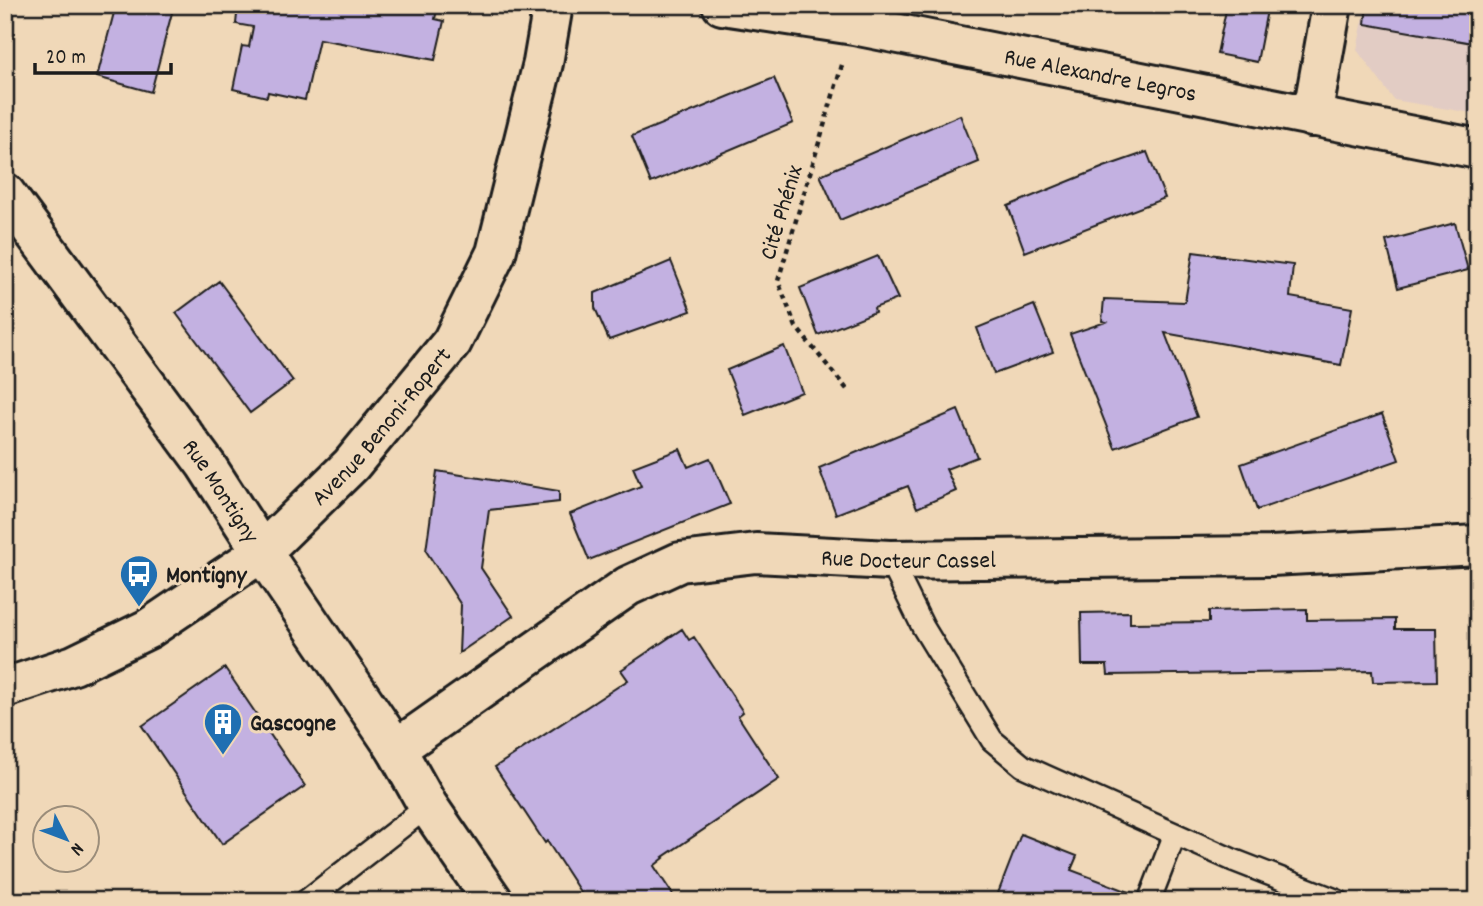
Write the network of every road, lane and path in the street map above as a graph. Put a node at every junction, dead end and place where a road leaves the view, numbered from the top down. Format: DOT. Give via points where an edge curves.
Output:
graph roads {
  1 [pos="553,5"];
  2 [pos="722,5"];
  3 [pos="1332,5"];
  4 [pos="854,25"];
  5 [pos="1312,117"];
  6 [pos="1478,149"];
  7 [pos="5,193"];
  8 [pos="850,393"];
  9 [pos="1478,545"];
  10 [pos="262,552"];
  11 [pos="890,560"];
  12 [pos="5,688"];
  13 [pos="396,749"];
  14 [pos="429,806"];
  15 [pos="1175,834"];
  16 [pos="1286,891"];
  17 [pos="306,901"];
  18 [pos="493,901"];
  19 [pos="1149,901"];
  20 [pos="1338,901"];
  1 -- 10 [label="street, Avenue Benoni-Ropert" via="496,253 452,342 351,464"];
  2 -- 4 [label="street, Rue Alexandre Legros"];
  3 -- 5 [label="street"];
  4 -- 5 [label="street, Rue Alexandre Legros"];
  4 -- 8 [label="path, Cité Phénix" via="778,281 796,327"];
  5 -- 6 [label="street, Rue Alexandre Legros"];
  7 -- 10 [label="street, Rue Montigny" via="206,464"];
  9 -- 11 [label="street, Rue Docteur Cassel" via="1271,556"];
  10 -- 12 [label="street, Avenue Benoni-Ropert" via="148,629 74,665"];
  10 -- 13 [label="street, Rue Montigny"];
  11 -- 13 [label="street, Rue Docteur Cassel" via="756,553 680,562 628,586"];
  11 -- 15 [label="lane" via="923,627 992,740 1023,766"];
  13 -- 14 [label="street, Rue Montigny"];
  14 -- 17 [label="lane"];
  14 -- 18 [label="street, Rue Montigny"];
  15 -- 16 [label="lane"];
  15 -- 19 [label="lane"];
  16 -- 20 [label="lane"];
}
